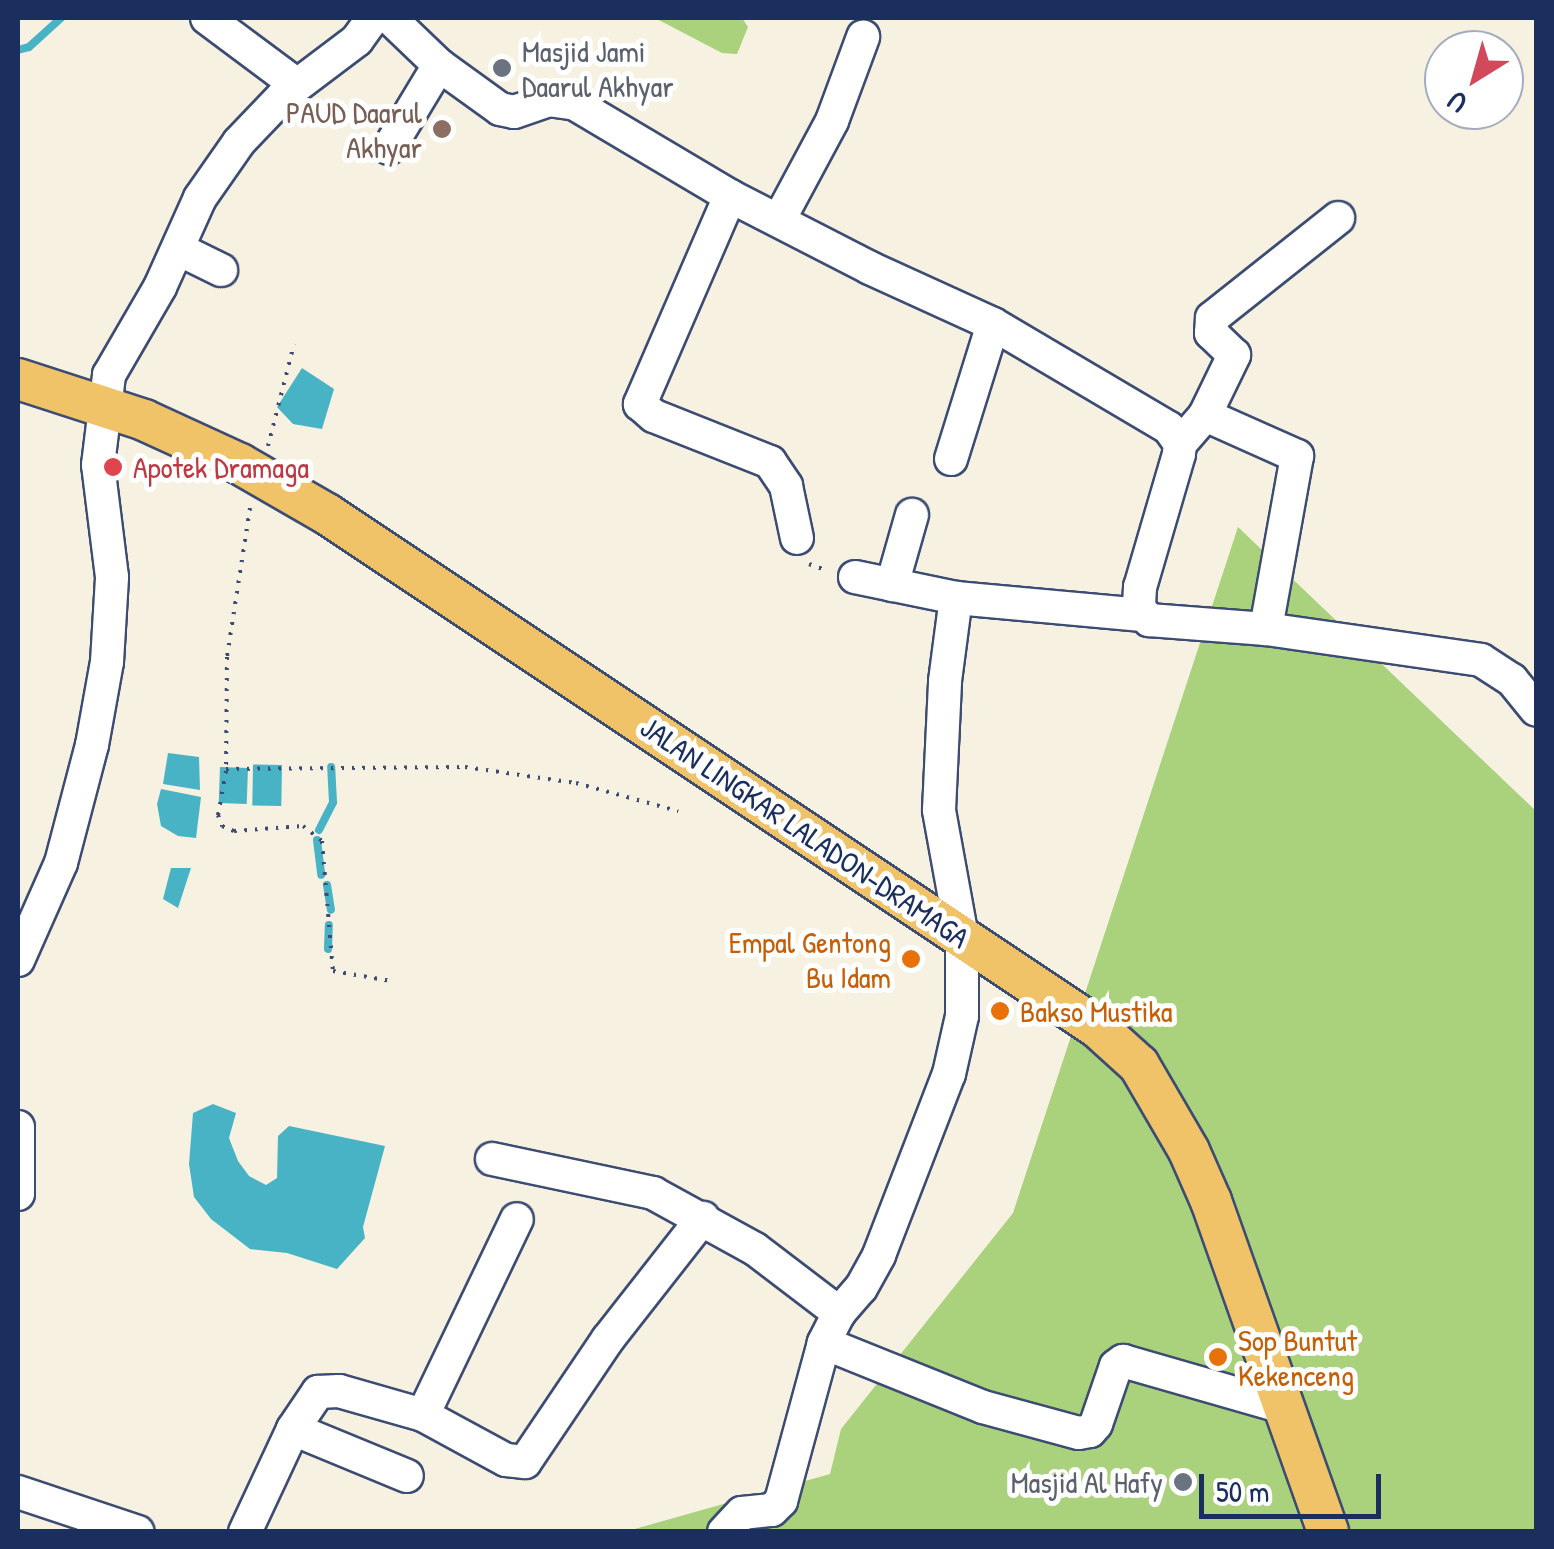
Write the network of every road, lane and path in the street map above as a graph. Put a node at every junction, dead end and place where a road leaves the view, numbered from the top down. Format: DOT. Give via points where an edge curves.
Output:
graph roads {
  1 [pos="207,18"];
  2 [pos="373,18"];
  3 [pos="390,18"];
  4 [pos="863,38"];
  5 [pos="439,65"];
  6 [pos="297,85"];
  7 [pos="389,148"];
  8 [pos="730,196"];
  9 [pos="1338,218"];
  10 [pos="779,220"];
  11 [pos="178,249"];
  12 [pos="220,270"];
  13 [pos="994,324"];
  14 [pos="294,344"];
  15 [pos="18,379"];
  16 [pos="103,406"];
  17 [pos="1205,415"];
  18 [pos="1180,444"];
  19 [pos="950,459"];
  20 [pos="260,475"];
  21 [pos="912,515"];
  22 [pos="797,538"];
  23 [pos="855,577"];
  24 [pos="892,585"];
  25 [pos="956,598"];
  26 [pos="1142,615"];
  27 [pos="1266,629"];
  28 [pos="1536,710"];
  29 [pos="226,769"];
  30 [pos="678,811"];
  31 [pos="962,937"];
  32 [pos="18,960"];
  33 [pos="391,981"];
  34 [pos="18,1127"];
  35 [pos="492,1159"];
  36 [pos="18,1194"];
  37 [pos="702,1218"];
  38 [pos="517,1219"];
  39 [pos="839,1313"];
  40 [pos="824,1343"];
  41 [pos="1283,1408"];
  42 [pos="423,1415"];
  43 [pos="293,1430"];
  44 [pos="407,1476"];
  45 [pos="18,1492"];
  46 [pos="138,1532"];
  47 [pos="244,1532"];
  48 [pos="724,1532"];
  49 [pos="1328,1532"];
  1 -- 6 [label="street"];
  2 -- 6 [label="street" via="357,40"];
  3 -- 5 [label="street"];
  4 -- 10 [label="street" via="832,122"];
  5 -- 7 [label="street"];
  5 -- 8 [label="street" via="505,111 548,100 575,104"];
  6 -- 11 [label="street" via="239,142 200,198"];
  8 -- 10 [label="street"];
  8 -- 22 [label="street" via="640,404 654,416 770,462 786,486"];
  9 -- 17 [label="street" via="1212,318 1211,333 1234,355"];
  10 -- 13 [label="street"];
  11 -- 12 [label="street"];
  11 -- 16 [label="street" via="112,366"];
  13 -- 18 [label="street" via="1169,428"];
  13 -- 19 [label="street"];
  14 -- 20 [label="path"];
  15 -- 16 [label="main road, JALAN LINGKAR LALADON-DRAMAGA"];
  16 -- 20 [label="main road, JALAN LINGKAR LALADON-DRAMAGA"];
  16 -- 32 [label="street" via="98,464 112,577 107,662 61,864"];
  17 -- 18 [label="street"];
  17 -- 27 [label="street" via="1297,456"];
  18 -- 26 [label="street" via="1140,587"];
  20 -- 29 [label="path" via="232,611"];
  20 -- 31 [label="main road, JALAN LINGKAR LALADON-DRAMAGA" via="508,632"];
  21 -- 24 [label="street"];
  22 -- 23 [label="path" via="810,565"];
  23 -- 24 [label="street"];
  24 -- 25 [label="street"];
  25 -- 26 [label="street"];
  25 -- 31 [label="street" via="939,810"];
  26 -- 27 [label="street" via="1158,622"];
  27 -- 28 [label="street" via="1481,660 1512,680"];
  29 -- 30 [label="path" via="466,767 576,783"];
  29 -- 33 [label="path" via="222,826 302,826 319,836 333,971"];
  31 -- 39 [label="street" via="962,1016 949,1074 874,1268"];
  31 -- 41 [label="main road, JALAN LINGKAR LALADON-DRAMAGA" via="1098,1028 1140,1065 1212,1201"];
  34 -- 36 [label="street"];
  35 -- 37 [label="street" via="642,1189"];
  37 -- 39 [label="street"];
  37 -- 42 [label="street" via="608,1338 530,1459 506,1460"];
  38 -- 42 [label="street"];
  39 -- 40 [label="street"];
  40 -- 41 [label="street" via="983,1407 1079,1433 1096,1424 1122,1361"];
  40 -- 48 [label="street" via="781,1501 772,1510 742,1513"];
  41 -- 49 [label="main road, JALAN LINGKAR LALADON-DRAMAGA"];
  42 -- 43 [label="street" via="328,1390 312,1398"];
  43 -- 44 [label="street"];
  43 -- 47 [label="street"];
  45 -- 46 [label="street"];
}
